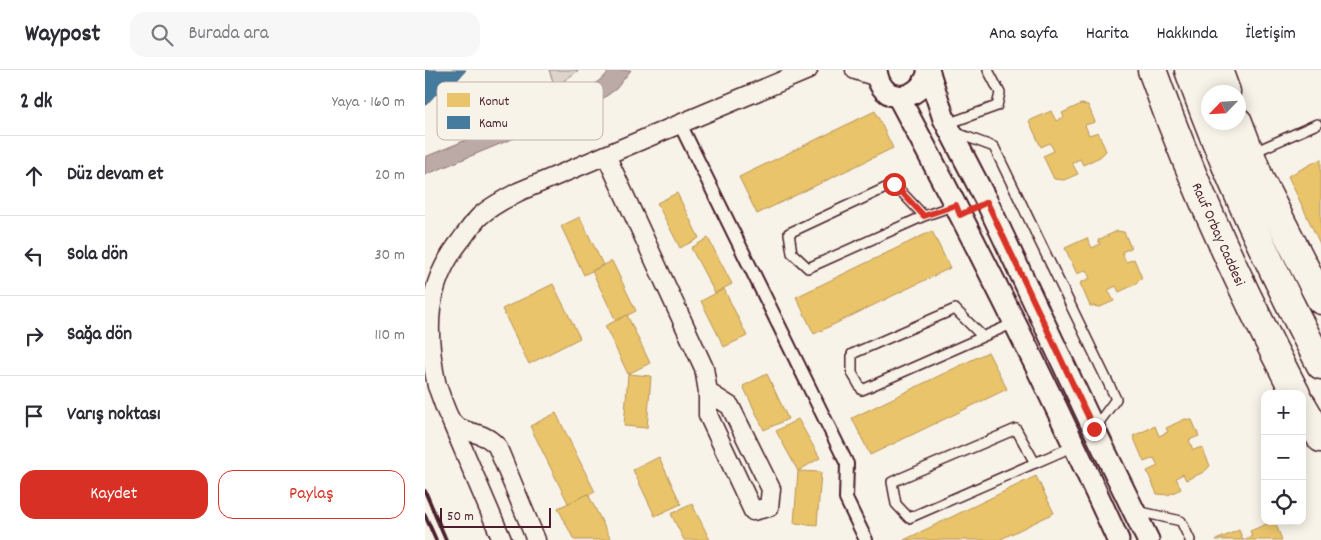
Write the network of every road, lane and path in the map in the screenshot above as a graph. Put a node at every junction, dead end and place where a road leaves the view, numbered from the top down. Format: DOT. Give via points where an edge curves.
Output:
graph roads {
  1 [pos="808,70"];
  2 [pos="855,70"];
  3 [pos="988,70"];
  4 [pos="1152,70"];
  5 [pos="1189,70"];
  6 [pos="1218,70"];
  7 [pos="928,71"];
  8 [pos="876,74"];
  9 [pos="1223,85"];
  10 [pos="899,96"];
  11 [pos="680,124"];
  12 [pos="1317,124"];
  13 [pos="948,127"];
  14 [pos="1241,130"];
  15 [pos="1250,154"];
  16 [pos="606,155"];
  17 [pos="987,202"];
  18 [pos="958,210"];
  19 [pos="924,216"];
  20 [pos="1321,300"];
  21 [pos="1014,323"];
  22 [pos="982,336"];
  23 [pos="1321,365"];
  24 [pos="1294,390"];
  25 [pos="708,392"];
  26 [pos="1306,412"];
  27 [pos="452,423"];
  28 [pos="1096,434"];
  29 [pos="1321,438"];
  30 [pos="1079,454"];
  31 [pos="1035,463"];
  32 [pos="1134,510"];
  33 [pos="502,540"];
  34 [pos="536,540"];
  35 [pos="866,540"];
  36 [pos="1118,540"];
  37 [pos="1148,540"];
  38 [pos="1190,540"];
  1 -- 11 [label="street"];
  2 -- 8 [label="street"];
  3 -- 13 [label="lane" via="1000,93 997,106"];
  4 -- 24 [label="highway, Rauf Orbay Caddesi" via="1207,211"];
  5 -- 23 [label="highway" via="1256,235"];
  6 -- 9 [label="highway"];
  7 -- 10 [label="street" via="922,88 916,93"];
  7 -- 13 [label="street"];
  8 -- 10 [label="street" via="885,90"];
  10 -- 18 [label="street"];
  11 -- 16 [label="street"];
  11 -- 35 [label="street" via="847,464 846,499"];
  12 -- 15 [label="lane"];
  13 -- 17 [label="street"];
  13 -- 28 [label="lane" via="994,147 1116,399"];
  14 -- 15 [label="highway"];
  15 -- 20 [label="highway"];
  16 -- 25 [label="street" via="704,368"];
  16 -- 27 [label="street" via="499,202 479,217 438,274 429,296 426,347"];
  17 -- 18 [label="street"];
  17 -- 28 [label="street"];
  18 -- 19 [label="lane"];
  18 -- 21 [label="street"];
  19 -- 19 [label="lane" via="894,184 789,233 792,253 808,268"];
  21 -- 22 [label="lane"];
  21 -- 30 [label="street"];
  22 -- 22 [label="lane" via="955,309 852,354 852,374 862,390"];
  25 -- 25 [label="street" via="730,406 771,489 769,507 753,511 708,414"];
  26 -- 29 [label="highway"];
  27 -- 33 [label="street"];
  27 -- 34 [label="street" via="486,437 497,446"];
  28 -- 30 [label="street"];
  28 -- 32 [label="street"];
  30 -- 31 [label="lane"];
  30 -- 36 [label="street"];
  31 -- 31 [label="lane" via="1016,429 893,482 896,504 909,518"];
  32 -- 37 [label="street"];
  32 -- 38 [label="lane" via="1181,521"];
}
